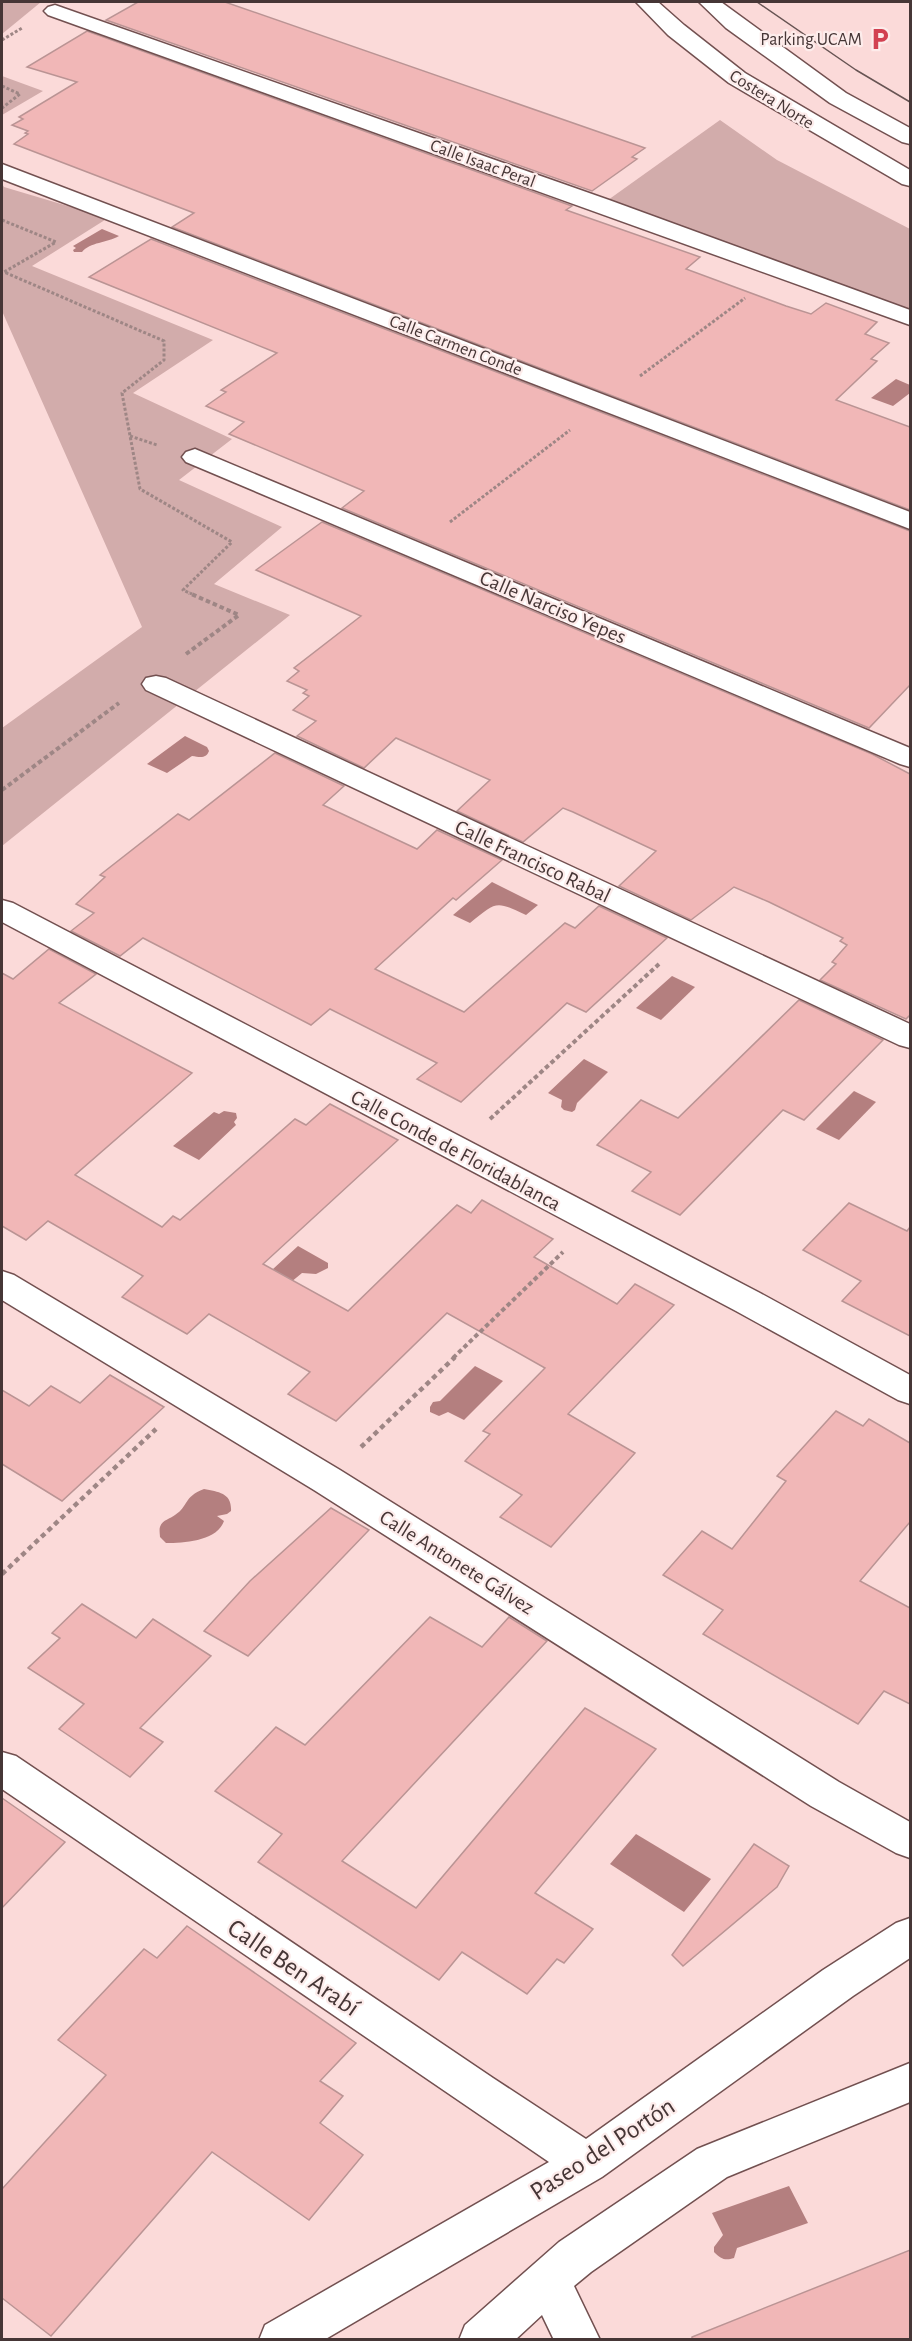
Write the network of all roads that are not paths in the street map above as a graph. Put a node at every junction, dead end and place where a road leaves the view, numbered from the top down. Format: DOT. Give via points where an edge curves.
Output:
graph roads {
  1 [pos="646,2"];
  2 [pos="709,2"];
  3 [pos="55,10"];
  4 [pos="910,137"];
  5 [pos="2,171"];
  6 [pos="910,180"];
  7 [pos="910,318"];
  8 [pos="195,457"];
  9 [pos="910,521"];
  10 [pos="156,684"];
  11 [pos="910,758"];
  12 [pos="2,910"];
  13 [pos="910,1038"];
  14 [pos="2,1284"];
  15 [pos="910,1390"];
  16 [pos="2,1768"];
  17 [pos="910,1841"];
  18 [pos="910,1936"];
  19 [pos="910,2082"];
  20 [pos="587,2163"];
  21 [pos="549,2280"];
  22 [pos="281,2340"];
  23 [pos="481,2340"];
  24 [pos="578,2340"];
  1 -- 6 [label="street, Costera Norte" via="737,78"];
  2 -- 4 [label="street, Costera Norte" via="838,98"];
  3 -- 7 [label="street, Calle Isaac Peral"];
  5 -- 9 [label="street, Calle Carmen Conde"];
  8 -- 11 [label="street, Calle Narciso Yepes"];
  10 -- 13 [label="street, Calle Francisco Rabal"];
  12 -- 15 [label="street, Calle Conde de Floridablanca"];
  14 -- 17 [label="street, Calle Antonete Gálvez" via="327,1480 825,1794"];
  16 -- 20 [label="street, Calle Ben Arabí"];
  18 -- 20 [label="street, Paseo del Portón"];
  19 -- 21 [label="street" via="712,2163 574,2257"];
  20 -- 22 [label="street, Paseo del Portón"];
  21 -- 23 [label="street"];
  21 -- 24 [label="street"];
}
